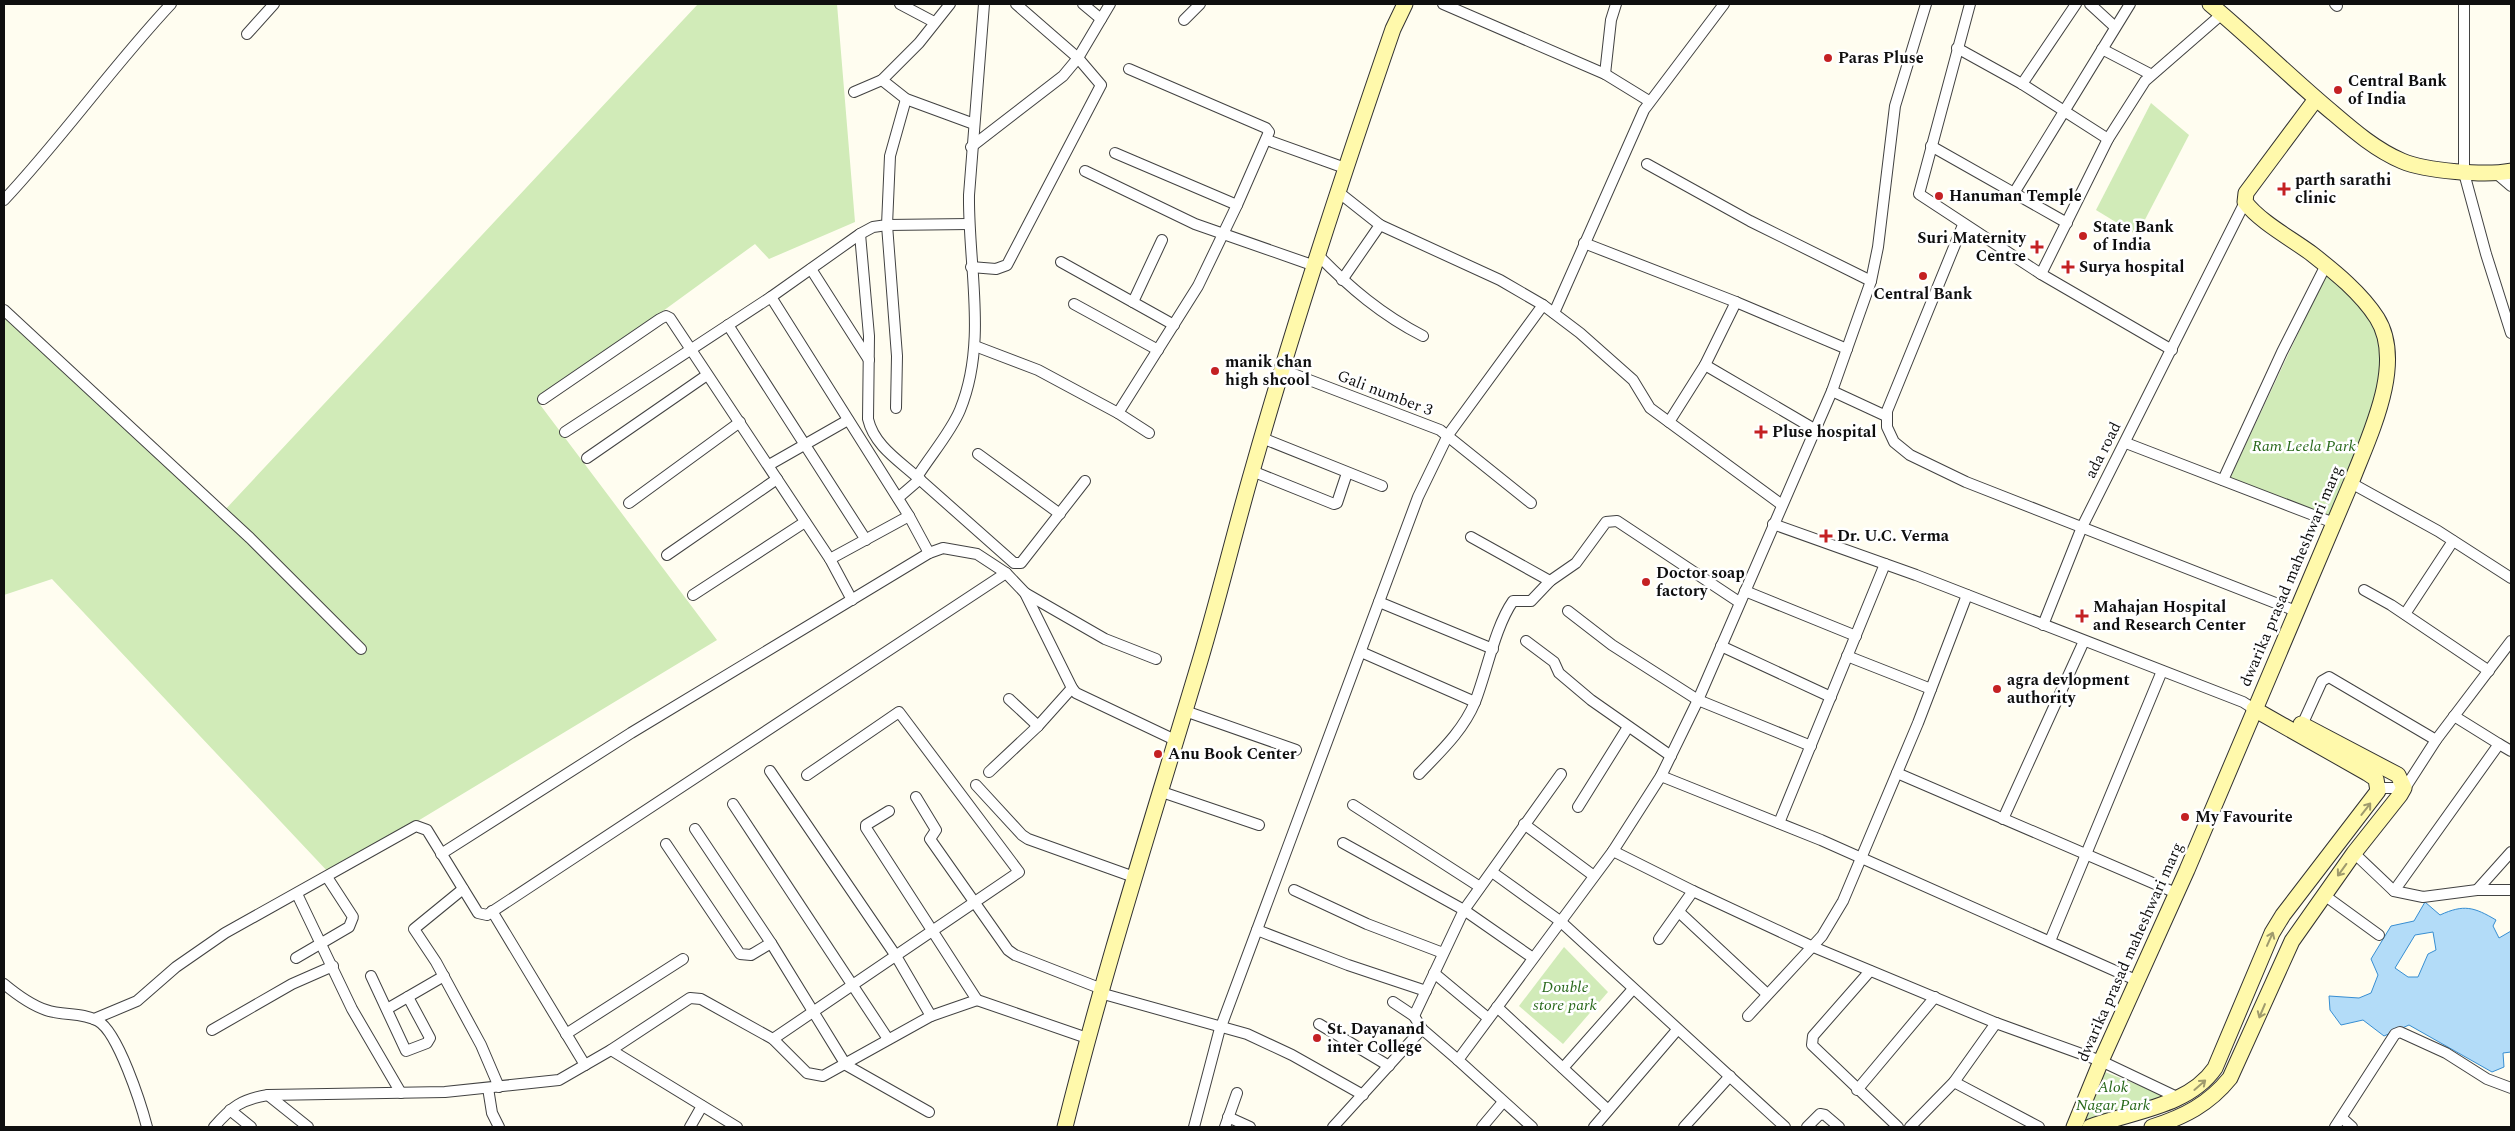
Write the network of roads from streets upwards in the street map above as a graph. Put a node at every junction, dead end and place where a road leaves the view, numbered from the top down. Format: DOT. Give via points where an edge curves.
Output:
graph roads {
  1 [pos="171,4"];
  2 [pos="274,4"];
  3 [pos="900,4"];
  4 [pos="950,4"];
  5 [pos="984,4"];
  6 [pos="1016,4"];
  7 [pos="1083,4"];
  8 [pos="1110,4"];
  9 [pos="1405,4"];
  10 [pos="1443,4"];
  11 [pos="1615,4"];
  12 [pos="1724,4"];
  13 [pos="1926,4"];
  14 [pos="1970,4"];
  15 [pos="2076,4"];
  16 [pos="2090,4"];
  17 [pos="2130,4"];
  18 [pos="2210,4"];
  19 [pos="2464,4"];
  20 [pos="1196,5"];
  21 [pos="2222,14"];
  22 [pos="1101,20"];
  23 [pos="1184,20"];
  24 [pos="934,22"];
  25 [pos="2115,28"];
  26 [pos="247,34"];
  27 [pos="1957,48"];
  28 [pos="2102,49"];
  29 [pos="1078,58"];
  30 [pos="1128,69"];
  31 [pos="1605,74"];
  32 [pos="2150,74"];
  33 [pos="882,80"];
  34 [pos="2022,84"];
  35 [pos="854,92"];
  36 [pos="1643,97"];
  37 [pos="906,99"];
  38 [pos="2316,99"];
  39 [pos="2065,110"];
  40 [pos="974,124"];
  41 [pos="2108,139"];
  42 [pos="1267,140"];
  43 [pos="1931,146"];
  44 [pos="971,147"];
  45 [pos="1115,153"];
  46 [pos="1647,164"];
  47 [pos="1345,168"];
  48 [pos="1085,171"];
  49 [pos="2464,173"];
  50 [pos="2504,173"];
  51 [pos="2511,186"];
  52 [pos="1337,190"];
  53 [pos="2014,193"];
  54 [pos="4,200"];
  55 [pos="2245,202"];
  56 [pos="1237,205"];
  57 [pos="969,224"];
  58 [pos="2067,224"];
  59 [pos="887,225"];
  60 [pos="1380,225"];
  61 [pos="1963,225"];
  62 [pos="860,234"];
  63 [pos="1222,235"];
  64 [pos="1162,240"];
  65 [pos="1584,243"];
  66 [pos="1317,260"];
  67 [pos="1062,262"];
  68 [pos="2326,265"];
  69 [pos="971,267"];
  70 [pos="811,269"];
  71 [pos="2041,274"];
  72 [pos="1342,280"];
  73 [pos="1871,281"];
  74 [pos="771,297"];
  75 [pos="1133,302"];
  76 [pos="1736,302"];
  77 [pos="1074,304"];
  78 [pos="1543,305"];
  79 [pos="4,310"];
  80 [pos="1554,313"];
  81 [pos="2509,317"];
  82 [pos="728,325"];
  83 [pos="1174,325"];
  84 [pos="2511,333"];
  85 [pos="1423,336"];
  86 [pos="975,346"];
  87 [pos="690,348"];
  88 [pos="1847,349"];
  89 [pos="1158,350"];
  90 [pos="2172,350"];
  91 [pos="869,360"];
  92 [pos="1705,366"];
  93 [pos="1283,370"];
  94 [pos="707,375"];
  95 [pos="1832,391"];
  96 [pos="543,398"];
  97 [pos="896,408"];
  98 [pos="1118,413"];
  99 [pos="1886,416"];
  100 [pos="848,420"];
  101 [pos="740,422"];
  102 [pos="1668,422"];
  103 [pos="1816,430"];
  104 [pos="565,432"];
  105 [pos="1149,433"];
  106 [pos="1262,438"];
  107 [pos="1453,439"];
  108 [pos="2126,443"];
  109 [pos="803,444"];
  110 [pos="978,454"];
  111 [pos="587,458"];
  112 [pos="769,465"];
  113 [pos="1252,471"];
  114 [pos="1347,474"];
  115 [pos="918,478"];
  116 [pos="777,479"];
  117 [pos="2223,480"];
  118 [pos="1085,481"];
  119 [pos="2351,483"];
  120 [pos="1382,486"];
  121 [pos="898,498"];
  122 [pos="1531,502"];
  123 [pos="629,503"];
  124 [pos="1782,505"];
  125 [pos="1060,514"];
  126 [pos="909,516"];
  127 [pos="805,522"];
  128 [pos="2334,523"];
  129 [pos="1773,524"];
  130 [pos="2082,527"];
  131 [pos="1472,537"];
  132 [pos="866,540"];
  133 [pos="2453,541"];
  134 [pos="930,554"];
  135 [pos="667,556"];
  136 [pos="830,559"];
  137 [pos="1885,564"];
  138 [pos="1006,573"];
  139 [pos="2511,578"];
  140 [pos="1550,581"];
  141 [pos="2364,590"];
  142 [pos="1745,591"];
  143 [pos="1025,593"];
  144 [pos="693,595"];
  145 [pos="1967,595"];
  146 [pos="852,600"];
  147 [pos="1379,602"];
  148 [pos="1739,602"];
  149 [pos="1568,611"];
  150 [pos="2296,611"];
  151 [pos="2405,614"];
  152 [pos="2043,626"];
  153 [pos="1856,636"];
  154 [pos="1526,641"];
  155 [pos="2084,641"];
  156 [pos="2511,641"];
  157 [pos="1721,646"];
  158 [pos="1493,649"];
  159 [pos="361,650"];
  160 [pos="1361,652"];
  161 [pos="1847,656"];
  162 [pos="1156,659"];
  163 [pos="2162,671"];
  164 [pos="2489,671"];
  165 [pos="1072,688"];
  166 [pos="1931,689"];
  167 [pos="1830,697"];
  168 [pos="1009,698"];
  169 [pos="1698,700"];
  170 [pos="1474,702"];
  171 [pos="2256,705"];
  172 [pos="1185,711"];
  173 [pos="2454,716"];
  174 [pos="2302,724"];
  175 [pos="1038,726"];
  176 [pos="1628,727"];
  177 [pos="1175,740"];
  178 [pos="2436,740"];
  179 [pos="2499,744"];
  180 [pos="1811,746"];
  181 [pos="1296,750"];
  182 [pos="2511,751"];
  183 [pos="1671,756"];
  184 [pos="770,771"];
  185 [pos="989,772"];
  186 [pos="1897,773"];
  187 [pos="1419,774"];
  188 [pos="1561,774"];
  189 [pos="807,775"];
  190 [pos="1661,776"];
  191 [pos="976,785"];
  192 [pos="2379,788"];
  193 [pos="2404,788"];
  194 [pos="1159,791"];
  195 [pos="916,797"];
  196 [pos="733,804"];
  197 [pos="1353,805"];
  198 [pos="1578,807"];
  199 [pos="889,811"];
  200 [pos="2003,819"];
  201 [pos="1779,823"];
  202 [pos="1524,824"];
  203 [pos="1259,825"];
  204 [pos="695,829"];
  205 [pos="1342,843"];
  206 [pos="666,844"];
  207 [pos="1613,851"];
  208 [pos="2511,852"];
  209 [pos="2354,853"];
  210 [pos="441,854"];
  211 [pos="2086,855"];
  212 [pos="1860,859"];
  213 [pos="1492,872"];
  214 [pos="1594,876"];
  215 [pos="327,877"];
  216 [pos="1134,877"];
  217 [pos="1480,887"];
  218 [pos="463,889"];
  219 [pos="1294,890"];
  220 [pos="2477,890"];
  221 [pos="2511,890"];
  222 [pos="1693,891"];
  223 [pos="2394,891"];
  224 [pos="2176,893"];
  225 [pos="297,894"];
  226 [pos="2324,895"];
  227 [pos="974,903"];
  228 [pos="1464,910"];
  229 [pos="492,911"];
  230 [pos="1678,912"];
  231 [pos="1560,921"];
  232 [pos="1257,930"];
  233 [pos="933,931"];
  234 [pos="2379,935"];
  235 [pos="1659,939"];
  236 [pos="2050,941"];
  237 [pos="322,942"];
  238 [pos="770,943"];
  239 [pos="1811,946"];
  240 [pos="1443,953"];
  241 [pos="896,956"];
  242 [pos="296,958"];
  243 [pos="1533,958"];
  244 [pos="683,959"];
  245 [pos="333,966"];
  246 [pos="1870,971"];
  247 [pos="1434,972"];
  248 [pos="371,976"];
  249 [pos="444,976"];
  250 [pos="2138,981"];
  251 [pos="4,984"];
  252 [pos="854,986"];
  253 [pos="1633,989"];
  254 [pos="1101,991"];
  255 [pos="1426,991"];
  256 [pos="1767,994"];
  257 [pos="408,997"];
  258 [pos="1935,997"];
  259 [pos="977,1000"];
  260 [pos="1393,1002"];
  261 [pos="1497,1007"];
  262 [pos="387,1009"];
  263 [pos="814,1012"];
  264 [pos="931,1016"];
  265 [pos="1414,1016"];
  266 [pos="1748,1016"];
  267 [pos="1488,1018"];
  268 [pos="94,1019"];
  269 [pos="1996,1023"];
  270 [pos="1319,1024"];
  271 [pos="1221,1028"];
  272 [pos="1422,1029"];
  273 [pos="212,1030"];
  274 [pos="1677,1030"];
  275 [pos="566,1034"];
  276 [pos="1088,1038"];
  277 [pos="773,1039"];
  278 [pos="888,1039"];
  279 [pos="610,1050"];
  280 [pos="1458,1060"];
  281 [pos="2101,1061"];
  282 [pos="585,1065"];
  283 [pos="846,1065"];
  284 [pos="1389,1066"];
  285 [pos="1563,1068"];
  286 [pos="1730,1076"];
  287 [pos="1954,1082"];
  288 [pos="494,1087"];
  289 [pos="2511,1088"];
  290 [pos="1857,1090"];
  291 [pos="401,1093"];
  292 [pos="1237,1093"];
  293 [pos="1363,1095"];
  294 [pos="268,1096"];
  295 [pos="2179,1098"];
  296 [pos="1503,1102"];
  297 [pos="702,1106"];
  298 [pos="230,1110"];
  299 [pos="1608,1110"];
  300 [pos="929,1112"];
  301 [pos="1228,1116"];
  302 [pos="2342,1118"];
  303 [pos="147,1127"];
  304 [pos="214,1127"];
  305 [pos="251,1127"];
  306 [pos="308,1127"];
  307 [pos="499,1127"];
  308 [pos="690,1127"];
  309 [pos="737,1127"];
  310 [pos="1065,1127"];
  311 [pos="1194,1127"];
  312 [pos="1224,1127"];
  313 [pos="1250,1127"];
  314 [pos="1333,1127"];
  315 [pos="1482,1127"];
  316 [pos="1532,1127"];
  317 [pos="1594,1127"];
  318 [pos="1684,1127"];
  319 [pos="1785,1127"];
  320 [pos="1807,1127"];
  321 [pos="1839,1127"];
  322 [pos="1898,1127"];
  323 [pos="1910,1127"];
  324 [pos="2039,1127"];
  325 [pos="2074,1127"];
  326 [pos="2090,1127"];
  327 [pos="2152,1127"];
  328 [pos="2335,1127"];
  329 [pos="2352,1127"];
  1 -- 54 [label="street" via="125,53 44,157"];
  2 -- 26 [label="street"];
  3 -- 24 [label="street"];
  4 -- 24 [label="street"];
  5 -- 40 [label="street"];
  6 -- 29 [label="street"];
  7 -- 22 [label="street"];
  8 -- 22 [label="street"];
  9 -- 47 [label="street" via="1393,29"];
  10 -- 31 [label="street"];
  11 -- 31 [label="street"];
  12 -- 36 [label="street" via="1708,28"];
  13 -- 73 [label="street" via="1895,106"];
  14 -- 27 [label="street"];
  15 -- 34 [label="street"];
  16 -- 25 [label="street"];
  17 -- 25 [label="street"];
  18 -- 21 [label="street"];
  19 -- 49 [label="street"];
  20 -- 23 [label="street"];
  21 -- 32 [label="street"];
  21 -- 38 [label="street"];
  22 -- 29 [label="street"];
  24 -- 33 [label="street" via="919,43"];
  25 -- 28 [label="street"];
  27 -- 34 [label="street"];
  27 -- 43 [label="street"];
  28 -- 32 [label="street"];
  28 -- 39 [label="street"];
  29 -- 44 [label="street" via="1063,76"];
  29 -- 69 [label="street" via="1101,86 1006,265"];
  30 -- 42 [label="street" via="1266,128 1269,132"];
  31 -- 36 [label="street"];
  32 -- 41 [label="street"];
  33 -- 35 [label="street"];
  33 -- 37 [label="street"];
  34 -- 39 [label="street"];
  36 -- 65 [label="street"];
  37 -- 40 [label="street"];
  37 -- 59 [label="street" via="890,156"];
  38 -- 49 [label="street" via="2362,137 2403,162"];
  38 -- 55 [label="street, ada road" via="2246,193"];
  39 -- 41 [label="street"];
  39 -- 53 [label="street"];
  40 -- 44 [label="street"];
  41 -- 58 [label="street"];
  42 -- 47 [label="street"];
  42 -- 56 [label="street"];
  43 -- 53 [label="street"];
  43 -- 61 [label="street" via="1918,194"];
  44 -- 57 [label="street"];
  45 -- 56 [label="street"];
  46 -- 73 [label="street" via="1750,221"];
  47 -- 52 [label="street"];
  48 -- 63 [label="street"];
  49 -- 50 [label="street"];
  49 -- 81 [label="street"];
  50 -- 51 [label="street"];
  52 -- 60 [label="street"];
  52 -- 66 [label="street"];
  53 -- 58 [label="street"];
  55 -- 68 [label="street, dwarika prasad maheshwari marg"];
  55 -- 90 [label="street, ada road"];
  56 -- 63 [label="street"];
  57 -- 59 [label="street"];
  57 -- 69 [label="street"];
  58 -- 71 [label="street"];
  59 -- 62 [label="street" via="873,227"];
  59 -- 97 [label="street" via="896,356"];
  60 -- 72 [label="street"];
  60 -- 78 [label="street" via="1500,280"];
  61 -- 71 [label="street"];
  61 -- 99 [label="street"];
  62 -- 70 [label="street"];
  62 -- 91 [label="street"];
  63 -- 66 [label="street"];
  63 -- 83 [label="street" via="1198,286"];
  64 -- 75 [label="street"];
  65 -- 76 [label="street"];
  65 -- 80 [label="street"];
  66 -- 72 [label="street"];
  66 -- 93 [label="street"];
  67 -- 75 [label="street"];
  68 -- 117 [label="street"];
  68 -- 119 [label="street, dwarika prasad maheshwari marg" via="2378,320 2387,354 2379,408"];
  69 -- 86 [label="street"];
  70 -- 74 [label="street"];
  70 -- 91 [label="street"];
  71 -- 90 [label="street"];
  72 -- 85 [label="street" via="1381,312"];
  73 -- 88 [label="street"];
  74 -- 82 [label="street"];
  74 -- 100 [label="street"];
  75 -- 83 [label="street"];
  76 -- 88 [label="street"];
  76 -- 92 [label="street"];
  77 -- 89 [label="street"];
  78 -- 80 [label="street"];
  78 -- 107 [label="street"];
  79 -- 159 [label="street" via="250,538"];
  80 -- 102 [label="street" via="1633,380 1650,408"];
  81 -- 84 [label="street"];
  82 -- 87 [label="street"];
  82 -- 109 [label="street"];
  83 -- 89 [label="street"];
  86 -- 98 [label="street" via="1038,370"];
  86 -- 115 [label="street" via="972,375 959,412"];
  87 -- 94 [label="street"];
  87 -- 96 [label="street" via="666,316"];
  87 -- 104 [label="street"];
  88 -- 95 [label="street"];
  89 -- 98 [label="street"];
  90 -- 108 [label="street, ada road"];
  91 -- 115 [label="street" via="868,419 871,431 887,451"];
  92 -- 102 [label="street"];
  92 -- 103 [label="street"];
  93 -- 106 [label="street"];
  93 -- 107 [label="street, Gali number 3"];
  94 -- 101 [label="street"];
  94 -- 111 [label="street"];
  95 -- 99 [label="street"];
  95 -- 103 [label="street"];
  98 -- 105 [label="street"];
  99 -- 130 [label="street" via="1894,442 1910,455 1966,482"];
  100 -- 109 [label="street"];
  100 -- 121 [label="street"];
  101 -- 112 [label="street"];
  101 -- 123 [label="street"];
  102 -- 124 [label="street"];
  103 -- 124 [label="street"];
  106 -- 113 [label="street"];
  106 -- 114 [label="street"];
  107 -- 122 [label="street, Gali number 3"];
  107 -- 147 [label="street" via="1418,497"];
  108 -- 117 [label="street"];
  108 -- 130 [label="street, ada road"];
  109 -- 112 [label="street"];
  109 -- 132 [label="street"];
  110 -- 125 [label="street"];
  112 -- 116 [label="street"];
  113 -- 114 [label="street" via="1334,504"];
  113 -- 172 [label="street"];
  114 -- 120 [label="street"];
  115 -- 121 [label="street"];
  115 -- 125 [label="street" via="1014,563 1021,563"];
  116 -- 127 [label="street"];
  116 -- 135 [label="street"];
  117 -- 128 [label="street"];
  118 -- 125 [label="street"];
  119 -- 128 [label="street, dwarika prasad maheshwari marg"];
  119 -- 133 [label="street"];
  121 -- 126 [label="street"];
  124 -- 129 [label="street"];
  126 -- 132 [label="street"];
  126 -- 134 [label="street"];
  127 -- 136 [label="street"];
  127 -- 144 [label="street"];
  128 -- 150 [label="street, dwarika prasad maheshwari marg"];
  129 -- 137 [label="street"];
  129 -- 142 [label="street"];
  130 -- 150 [label="street"];
  130 -- 152 [label="street, ada road"];
  131 -- 140 [label="street"];
  132 -- 136 [label="street"];
  133 -- 139 [label="street"];
  133 -- 151 [label="street"];
  134 -- 138 [label="street" via="942,548 977,554"];
  134 -- 146 [label="street"];
  136 -- 146 [label="street"];
  137 -- 145 [label="street"];
  137 -- 153 [label="street"];
  138 -- 143 [label="street"];
  138 -- 229 [label="street"];
  140 -- 148 [label="street" via="1576,563 1606,522 1613,520"];
  140 -- 158 [label="street" via="1531,601 1513,601"];
  141 -- 151 [label="street"];
  142 -- 148 [label="street"];
  142 -- 153 [label="street"];
  143 -- 162 [label="street" via="1105,639"];
  143 -- 165 [label="street"];
  145 -- 152 [label="street"];
  145 -- 166 [label="street"];
  146 -- 210 [label="street" via="631,733"];
  147 -- 158 [label="street"];
  147 -- 160 [label="street"];
  148 -- 157 [label="street"];
  149 -- 169 [label="street" via="1612,646"];
  150 -- 171 [label="street, dwarika prasad maheshwari marg"];
  151 -- 164 [label="street"];
  152 -- 155 [label="street"];
  153 -- 161 [label="street"];
  154 -- 176 [label="street" via="1554,662 1559,673 1591,700"];
  155 -- 163 [label="street"];
  155 -- 200 [label="street"];
  156 -- 164 [label="street"];
  157 -- 167 [label="street"];
  157 -- 169 [label="street"];
  158 -- 170 [label="street"];
  160 -- 170 [label="street"];
  160 -- 232 [label="street"];
  161 -- 166 [label="street"];
  161 -- 167 [label="street"];
  163 -- 171 [label="street"];
  163 -- 211 [label="street"];
  164 -- 173 [label="street"];
  165 -- 175 [label="street"];
  165 -- 177 [label="street" via="1080,696"];
  166 -- 186 [label="street"];
  167 -- 180 [label="street"];
  168 -- 175 [label="street"];
  169 -- 180 [label="street"];
  169 -- 183 [label="street"];
  170 -- 187 [label="street" via="1461,729"];
  171 -- 174 [label="street, dwarika prasad maheshwari marg"];
  171 -- 192 [label="street, dwarika prasad maheshwari marg" via="2376,779"];
  171 -- 224 [label="street, dwarika prasad maheshwari marg"];
  172 -- 177 [label="street"];
  172 -- 181 [label="street"];
  173 -- 178 [label="street"];
  173 -- 179 [label="street"];
  174 -- 178 [label="street" via="2322,681 2329,677"];
  174 -- 193 [label="street, dwarika prasad maheshwari marg" via="2398,776"];
  175 -- 185 [label="street"];
  176 -- 183 [label="street"];
  176 -- 198 [label="street"];
  177 -- 194 [label="street"];
  178 -- 193 [label="street"];
  179 -- 182 [label="street"];
  179 -- 223 [label="street"];
  180 -- 201 [label="street"];
  183 -- 190 [label="street"];
  184 -- 241 [label="street"];
  186 -- 200 [label="street"];
  186 -- 212 [label="street"];
  188 -- 202 [label="street"];
  189 -- 227 [label="street" via="897,712 901,713 1019,870 1018,874"];
  190 -- 201 [label="street"];
  190 -- 207 [label="street"];
  191 -- 216 [label="street" via="1022,835"];
  192 -- 193 [label="street"];
  295 -- 192 [label="street, one-way" via="2196,1089 2215,1068 2283,915 2377,795"];
  193 -- 209 [label="street"];
  194 -- 203 [label="street"];
  194 -- 216 [label="street"];
  195 -- 227 [label="street" via="936,830 930,839"];
  196 -- 252 [label="street"];
  197 -- 217 [label="street"];
  199 -- 233 [label="street" via="868,823 866,828"];
  200 -- 211 [label="street"];
  201 -- 212 [label="street"];
  202 -- 213 [label="street"];
  202 -- 214 [label="street"];
  204 -- 238 [label="street"];
  205 -- 228 [label="street"];
  206 -- 238 [label="street" via="740,954 751,955"];
  207 -- 214 [label="street"];
  207 -- 222 [label="street"];
  208 -- 220 [label="street"];
  209 -- 223 [label="street"];
  209 -- 226 [label="street, one-way"];
  210 -- 215 [label="street" via="427,830 416,826"];
  210 -- 218 [label="street"];
  211 -- 224 [label="street"];
  211 -- 236 [label="street"];
  212 -- 236 [label="street"];
  212 -- 239 [label="street" via="1843,901 1822,936"];
  213 -- 217 [label="street"];
  213 -- 231 [label="street"];
  214 -- 231 [label="street"];
  215 -- 225 [label="street"];
  215 -- 237 [label="street" via="353,921"];
  216 -- 254 [label="street"];
  217 -- 228 [label="street"];
  218 -- 229 [label="street" via="478,913 486,915"];
  218 -- 249 [label="street" via="414,929"];
  219 -- 240 [label="street" via="1367,924"];
  220 -- 221 [label="street"];
  220 -- 223 [label="street" via="2424,897"];
  222 -- 230 [label="street"];
  222 -- 239 [label="street"];
  224 -- 250 [label="street, dwarika prasad maheshwari marg"];
  225 -- 237 [label="street"];
  225 -- 268 [label="street" via="217,939 176,967 137,1001"];
  226 -- 234 [label="street"];
  226 -- 327 [label="street, one-way" via="2292,941 2230,1078 2197,1108 2179,1119"];
  227 -- 233 [label="street"];
  227 -- 254 [label="street" via="1002,944 1015,955"];
  228 -- 240 [label="street"];
  228 -- 243 [label="street"];
  229 -- 275 [label="street"];
  230 -- 235 [label="street"];
  230 -- 256 [label="street"];
  231 -- 243 [label="street"];
  231 -- 253 [label="street"];
  232 -- 255 [label="street"];
  232 -- 271 [label="street"];
  233 -- 241 [label="street"];
  233 -- 259 [label="street"];
  236 -- 250 [label="street"];
  237 -- 242 [label="street"];
  237 -- 245 [label="street"];
  238 -- 263 [label="street"];
  239 -- 246 [label="street"];
  239 -- 256 [label="street"];
  240 -- 247 [label="street"];
  241 -- 252 [label="street"];
  241 -- 264 [label="street"];
  243 -- 261 [label="street"];
  244 -- 275 [label="street"];
  245 -- 273 [label="street" via="292,984"];
  245 -- 291 [label="street" via="352,1009"];
  246 -- 258 [label="street"];
  246 -- 290 [label="street" via="1811,1041"];
  247 -- 255 [label="street"];
  247 -- 267 [label="street"];
  248 -- 262 [label="street"];
  249 -- 257 [label="street"];
  249 -- 288 [label="street" via="481,1045"];
  250 -- 281 [label="street, dwarika prasad maheshwari marg"];
  251 -- 268 [label="street" via="46,1010"];
  252 -- 263 [label="street"];
  252 -- 278 [label="street"];
  253 -- 274 [label="street"];
  253 -- 285 [label="street"];
  254 -- 271 [label="street"];
  254 -- 276 [label="street"];
  255 -- 265 [label="street"];
  256 -- 266 [label="street"];
  257 -- 262 [label="street"];
  257 -- 262 [label="street" via="430,1038 427,1043 405,1050"];
  258 -- 269 [label="street"];
  258 -- 290 [label="street"];
  259 -- 264 [label="street"];
  259 -- 276 [label="street"];
  260 -- 265 [label="street"];
  261 -- 267 [label="street"];
  261 -- 285 [label="street"];
  263 -- 277 [label="street"];
  263 -- 283 [label="street"];
  264 -- 278 [label="street"];
  265 -- 272 [label="street"];
  267 -- 280 [label="street"];
  268 -- 303 [label="street" via="108,1030 125,1062"];
  269 -- 281 [label="street"];
  269 -- 287 [label="street"];
  270 -- 284 [label="street"];
  271 -- 293 [label="street" via="1248,1034 1271,1044"];
  271 -- 311 [label="street"];
  272 -- 280 [label="street"];
  272 -- 284 [label="street"];
  274 -- 286 [label="street"];
  274 -- 299 [label="street"];
  275 -- 282 [label="street"];
  276 -- 310 [label="street"];
  277 -- 279 [label="street" via="702,1000 690,998"];
  277 -- 283 [label="street" via="807,1073 815,1076 823,1076"];
  278 -- 283 [label="street"];
  279 -- 282 [label="street"];
  279 -- 297 [label="street"];
  280 -- 296 [label="street"];
  281 -- 295 [label="street"];
  281 -- 325 [label="street, dwarika prasad maheshwari marg"];
  282 -- 288 [label="street" via="559,1080"];
  283 -- 300 [label="street"];
  284 -- 293 [label="street"];
  285 -- 299 [label="street"];
  286 -- 318 [label="street"];
  286 -- 319 [label="street"];
  287 -- 323 [label="street"];
  287 -- 324 [label="street"];
  288 -- 291 [label="street"];
  288 -- 307 [label="street" via="492,1113"];
  289 -- 302 [label="street" via="2487,1079 2446,1053 2400,1032"];
  290 -- 322 [label="street"];
  291 -- 294 [label="street"];
  292 -- 301 [label="street"];
  293 -- 314 [label="street"];
  294 -- 298 [label="street" via="249,1098"];
  294 -- 306 [label="street"];
  295 -- 326 [label="street"];
  296 -- 315 [label="street"];
  296 -- 316 [label="street"];
  297 -- 308 [label="street"];
  297 -- 309 [label="street"];
  298 -- 304 [label="street"];
  298 -- 305 [label="street"];
  299 -- 317 [label="street"];
  301 -- 312 [label="street"];
  301 -- 313 [label="street"];
  302 -- 328 [label="street"];
  302 -- 329 [label="street"];
  320 -- 321 [label="street" via="1820,1114"];
}
